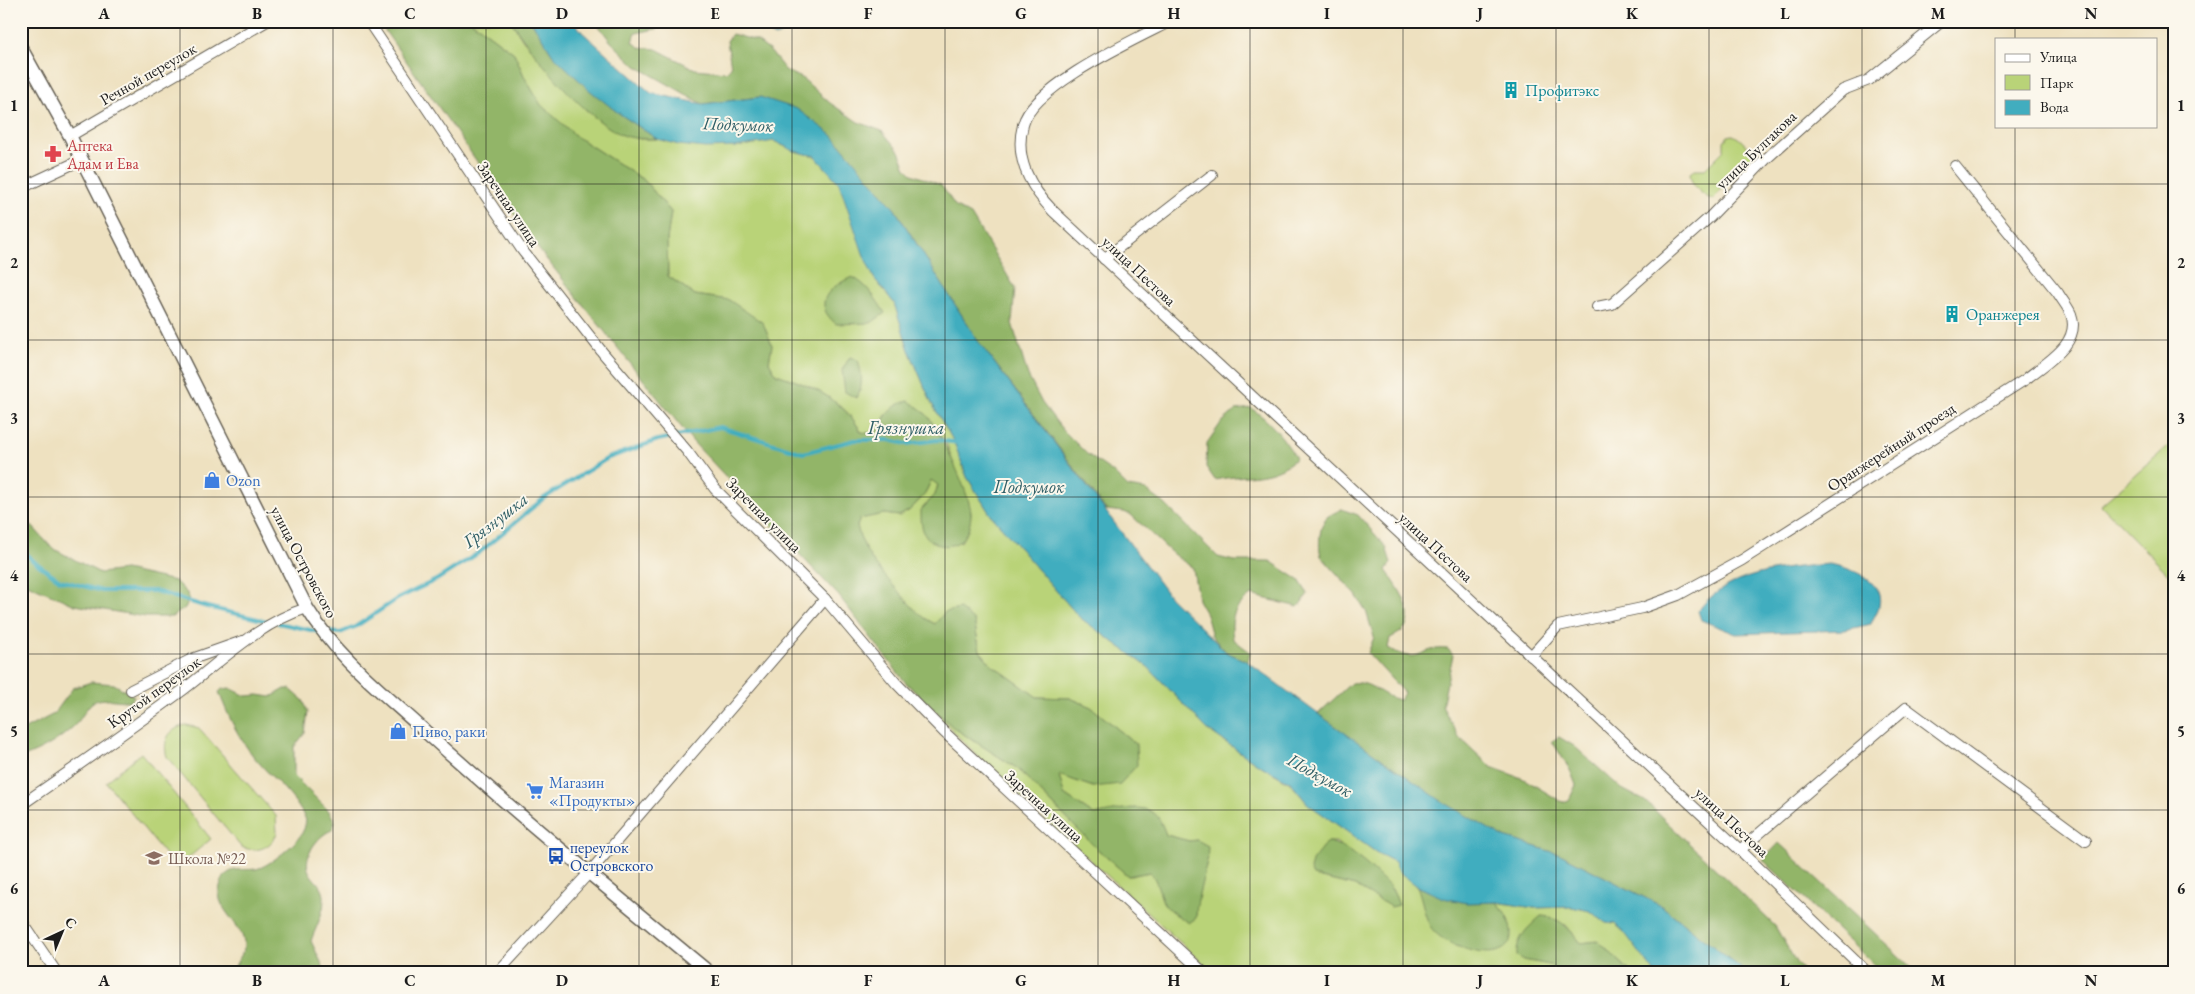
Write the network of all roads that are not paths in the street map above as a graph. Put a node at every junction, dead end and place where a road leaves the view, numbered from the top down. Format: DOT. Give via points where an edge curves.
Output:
graph roads {
  1 [pos="266,21"];
  2 [pos="368,21"];
  3 [pos="1171,21"];
  4 [pos="1942,21"];
  5 [pos="21,48"];
  6 [pos="70,136"];
  7 [pos="81,160"];
  8 [pos="1954,166"];
  9 [pos="1212,175"];
  10 [pos="21,188"];
  11 [pos="1104,259"];
  12 [pos="1597,307"];
  13 [pos="825,599"];
  14 [pos="310,613"];
  15 [pos="253,637"];
  16 [pos="1531,656"];
  17 [pos="131,690"];
  18 [pos="21,805"];
  19 [pos="2086,841"];
  20 [pos="1740,850"];
  21 [pos="588,873"];
  22 [pos="21,920"];
  23 [pos="57,973"];
  24 [pos="498,973"];
  25 [pos="710,973"];
  26 [pos="1204,973"];
  27 [pos="1868,973"];
  1 -- 6 [label="street, Речной переулок"];
  2 -- 13 [label="street, Заречная улица" via="522,250 715,489"];
  3 -- 11 [label="street, улица Пестова" via="1107,53 1054,88 1023,123 1019,151 1035,192"];
  4 -- 12 [label="street, улица Булгакова" via="1869,80 1843,90 1766,159 1710,217 1612,304"];
  5 -- 6 [label="street, улица Островского"];
  6 -- 7 [label="street, улица Островского"];
  7 -- 10 [label="street"];
  7 -- 14 [label="street, улица Островского"];
  8 -- 16 [label="street, Оранжерейный проезд" via="2058,293 2071,314 2072,332 2063,350 2026,379 1742,560 1678,595 1610,616 1558,626"];
  9 -- 11 [label="street"];
  11 -- 16 [label="street, улица Пестова"];
  13 -- 21 [label="street"];
  13 -- 26 [label="street, Заречная улица" via="896,683 944,732"];
  14 -- 15 [label="street, Крутой переулок" via="287,616"];
  14 -- 21 [label="street, улица Островского" via="334,647 484,784"];
  15 -- 17 [label="street" via="192,659"];
  15 -- 18 [label="street, Крутой переулок" via="133,727"];
  16 -- 20 [label="street, улица Пестова"];
  19 -- 20 [label="street" via="1906,708"];
  20 -- 27 [label="street, улица Пестова"];
  21 -- 24 [label="street"];
  21 -- 25 [label="street, улица Островского"];
  22 -- 23 [label="street"];
}
